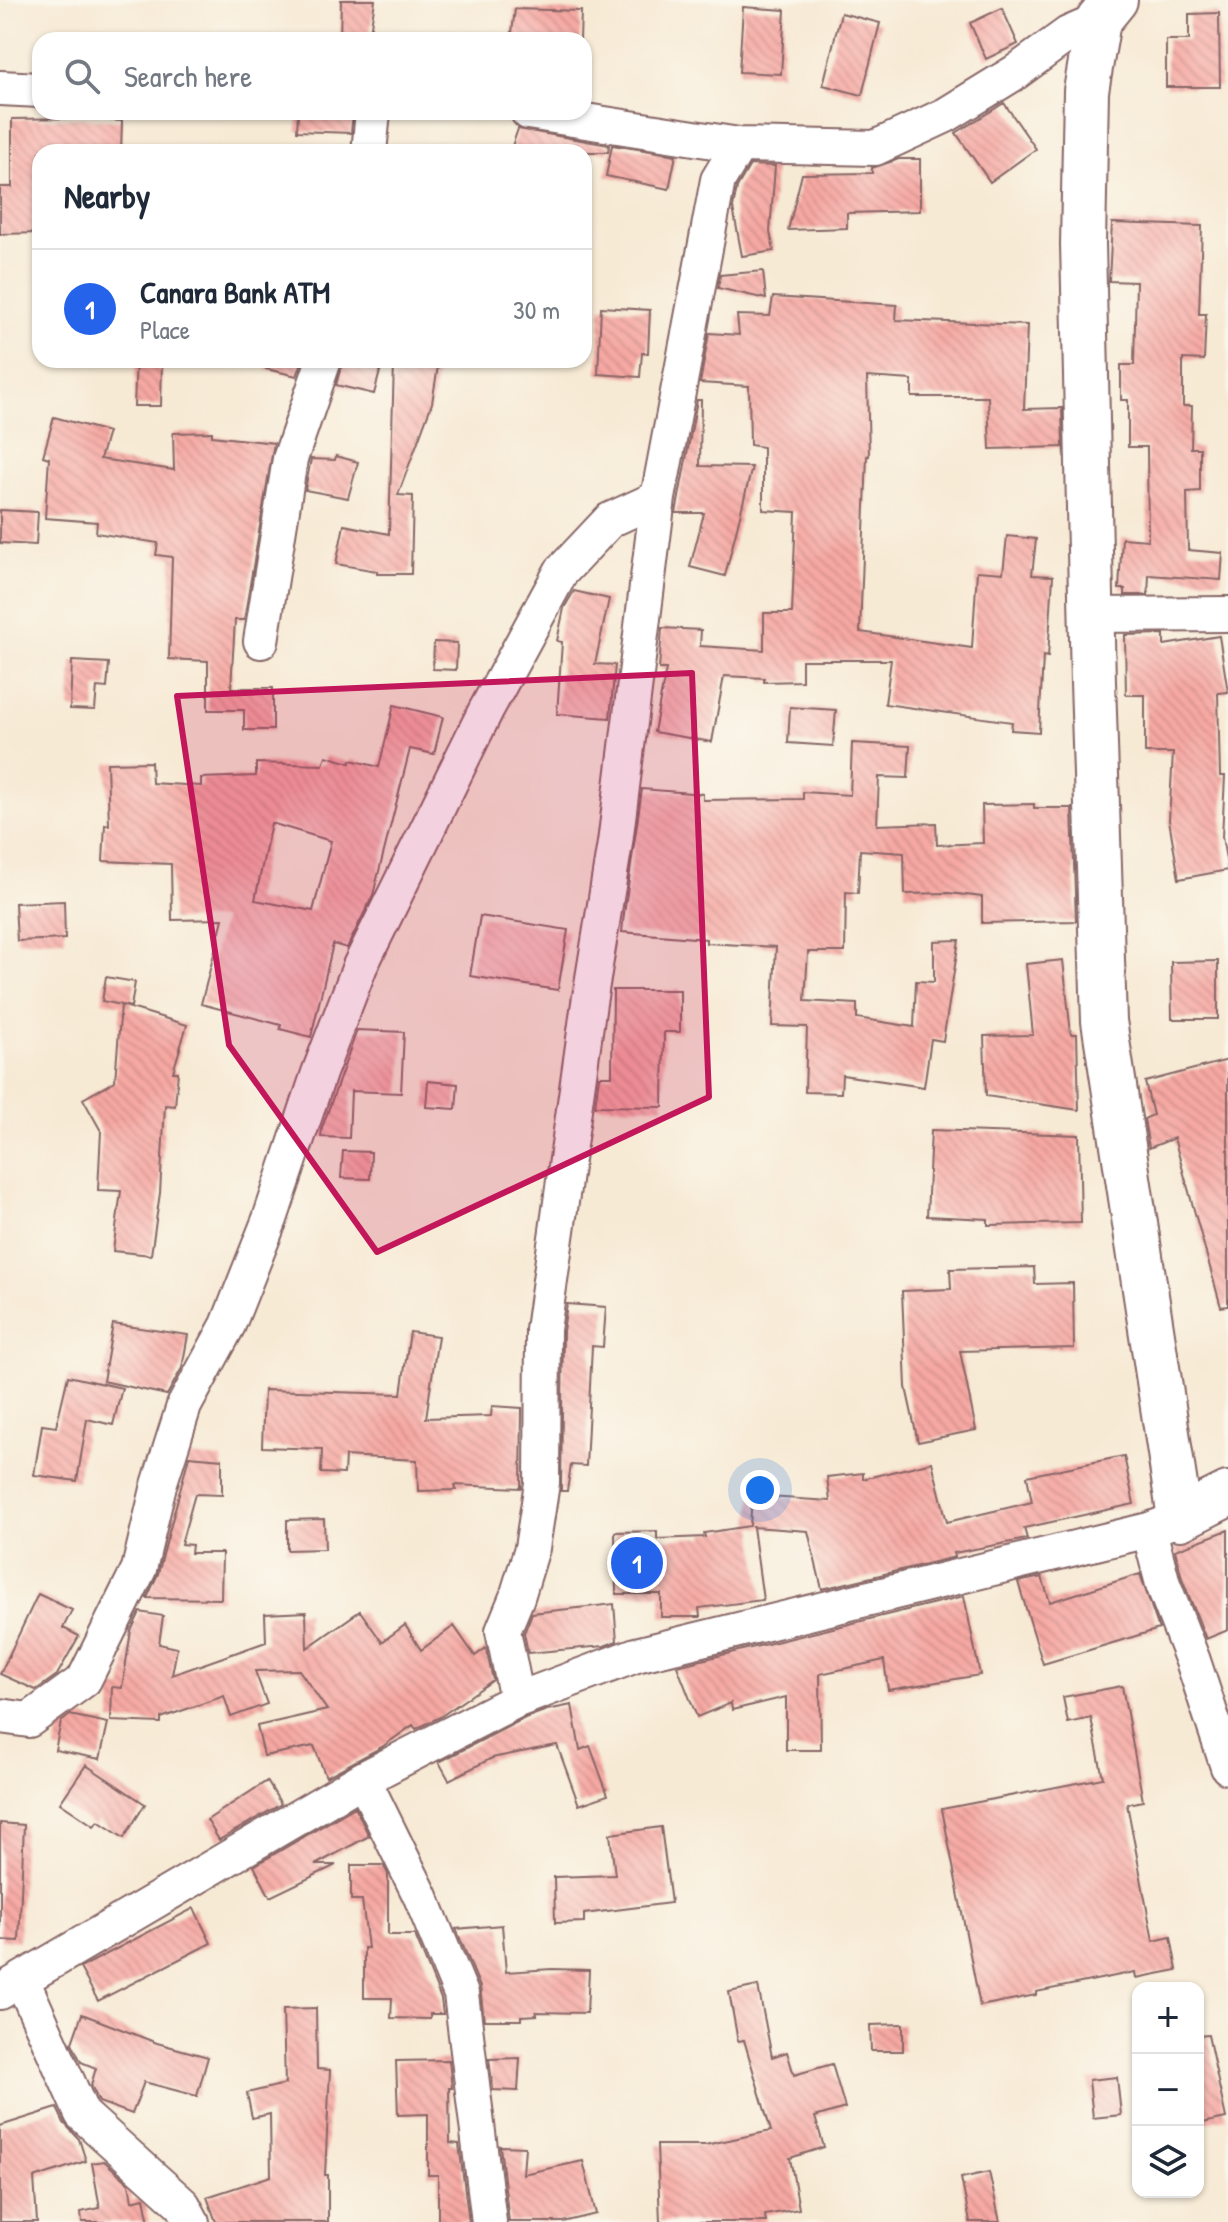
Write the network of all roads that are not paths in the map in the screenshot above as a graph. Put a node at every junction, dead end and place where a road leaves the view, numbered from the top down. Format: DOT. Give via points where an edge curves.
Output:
graph roads {
  1 [pos="1106,10"];
  2 [pos="0,88"];
  3 [pos="32,90"];
  4 [pos="372,120"];
  5 [pos="579,120"];
  6 [pos="370,144"];
  7 [pos="739,145"];
  8 [pos="321,368"];
  9 [pos="658,498"];
  10 [pos="1228,614"];
  11 [pos="1091,615"];
  12 [pos="261,641"];
  13 [pos="1228,1494"];
  14 [pos="1165,1524"];
  15 [pos="517,1700"];
  16 [pos="0,1716"];
  17 [pos="1228,1767"];
  18 [pos="363,1779"];
  19 [pos="11,1986"];
  20 [pos="192,2222"];
  21 [pos="489,2222"];
  1 -- 7 [label="street" via="946,115 875,148"];
  1 -- 11 [label="street" via="1086,91 1083,244"];
  2 -- 3 [label="street"];
  4 -- 6 [label="street"];
  5 -- 7 [label="street"];
  7 -- 9 [label="street" via="718,180"];
  8 -- 12 [label="street" via="290,459"];
  9 -- 15 [label="street" via="615,843 543,1330 542,1483 532,1548 503,1631"];
  9 -- 16 [label="street" via="610,520 561,572 403,876 344,1006 228,1325 184,1406 139,1569 84,1680 29,1720"];
  10 -- 11 [label="street"];
  11 -- 14 [label="street" via="1104,1021"];
  13 -- 14 [label="street"];
  14 -- 15 [label="street" via="636,1655"];
  14 -- 17 [label="street" via="1163,1584"];
  15 -- 18 [label="street"];
  18 -- 19 [label="street"];
  18 -- 21 [label="street" via="461,1994"];
  19 -- 20 [label="street" via="82,2114 183,2205"];
}
